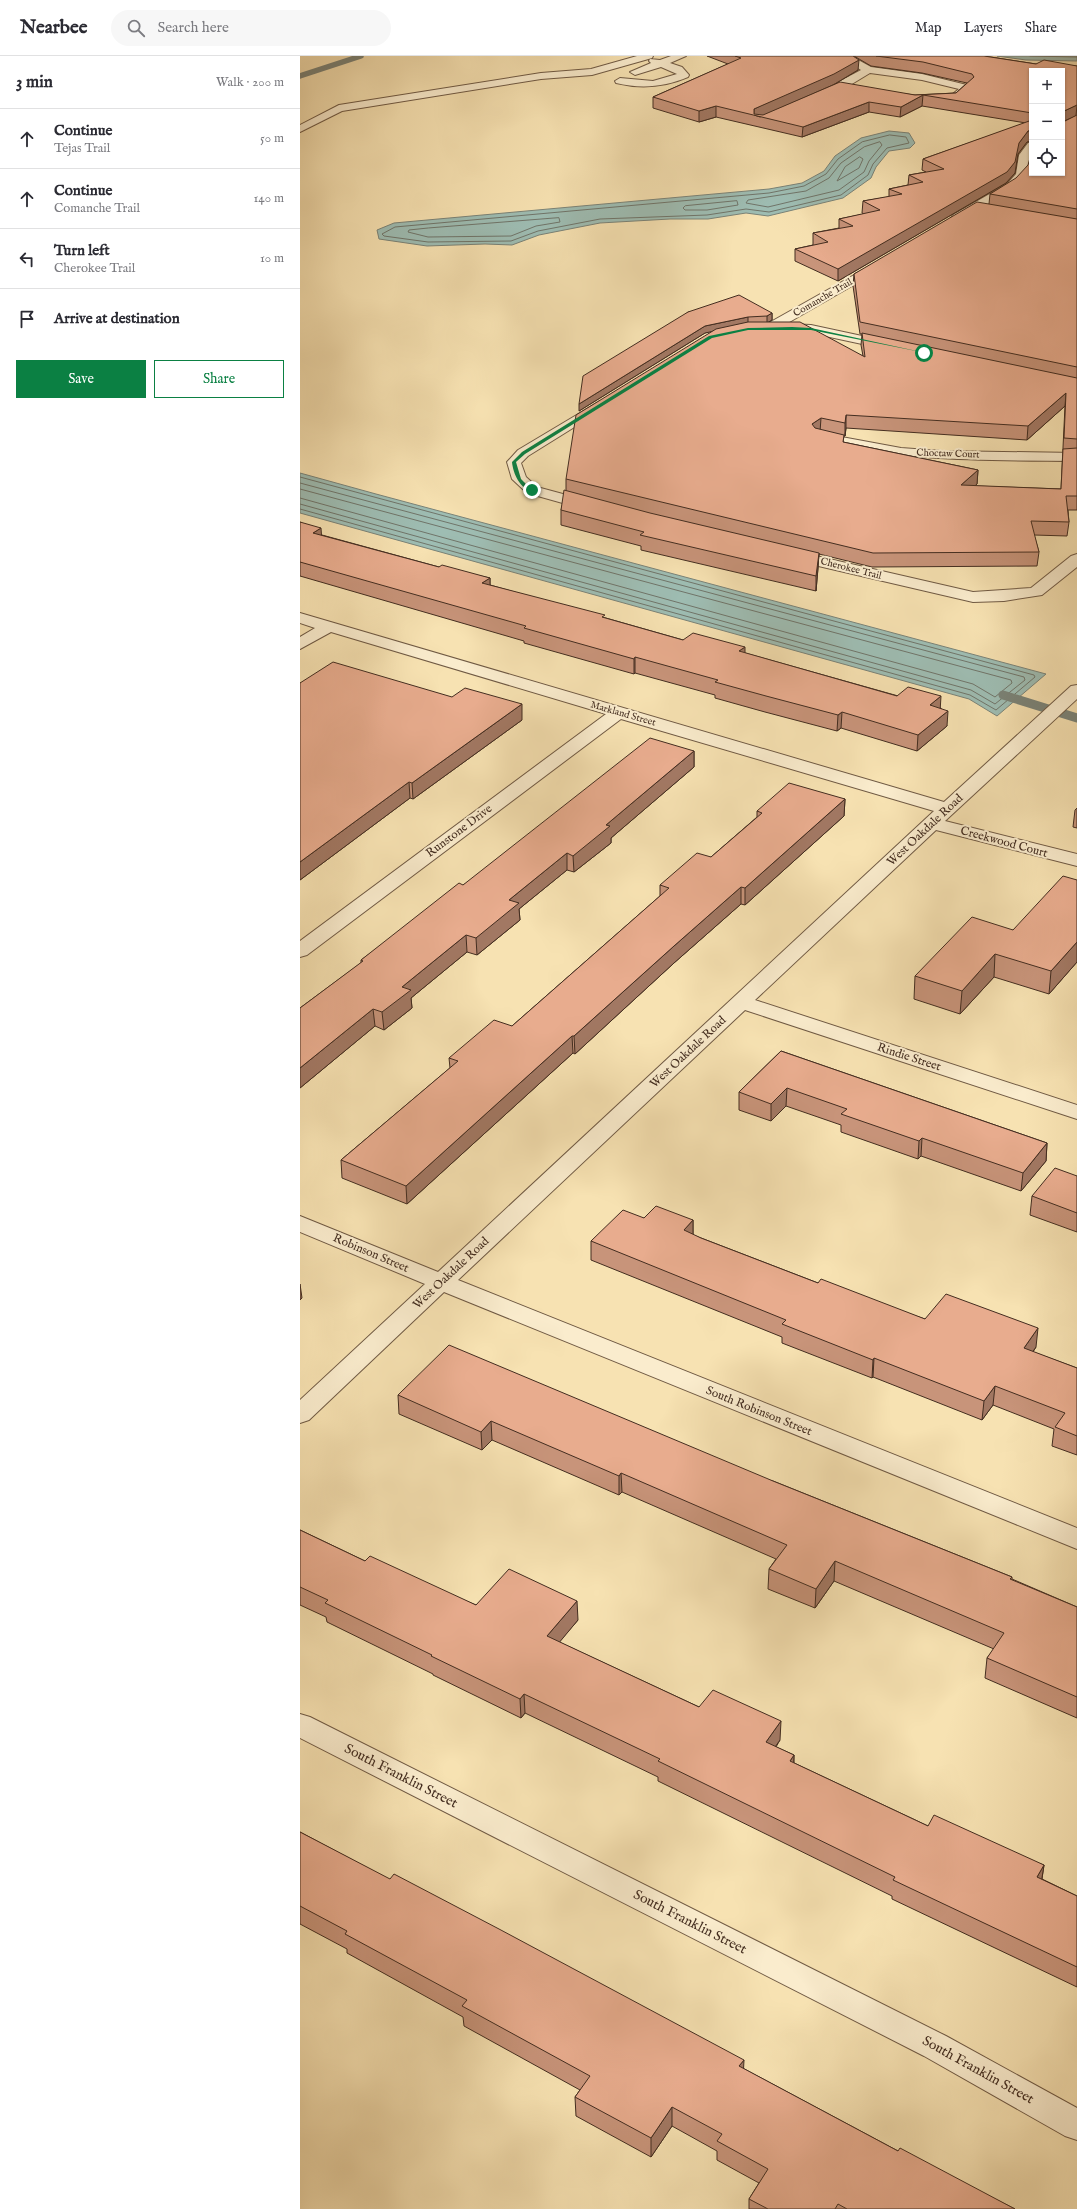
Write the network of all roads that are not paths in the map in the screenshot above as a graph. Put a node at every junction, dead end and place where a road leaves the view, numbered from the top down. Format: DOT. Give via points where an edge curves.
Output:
graph roads {
  1 [pos="680,56"];
  2 [pos="844,56"];
  3 [pos="645,57"];
  4 [pos="662,63"];
  5 [pos="868,70"];
  6 [pos="598,71"];
  7 [pos="611,78"];
  8 [pos="545,80"];
  9 [pos="838,88"];
  10 [pos="854,91"];
  11 [pos="936,100"];
  12 [pos="810,101"];
  13 [pos="300,129"];
  14 [pos="1029,149"];
  15 [pos="974,208"];
  16 [pos="989,210"];
  17 [pos="948,224"];
  18 [pos="888,260"];
  19 [pos="770,328"];
  20 [pos="741,331"];
  21 [pos="903,348"];
  22 [pos="610,399"];
  23 [pos="820,437"];
  24 [pos="1077,457"];
  25 [pos="604,510"];
  26 [pos="779,552"];
  27 [pos="1077,559"];
  28 [pos="300,618"];
  29 [pos="328,627"];
  30 [pos="300,644"];
  31 [pos="1075,692"];
  32 [pos="619,712"];
  33 [pos="939,816"];
  34 [pos="1077,860"];
  35 [pos="300,951"];
  36 [pos="742,1002"];
  37 [pos="1077,1112"];
  38 [pos="300,1223"];
  39 [pos="441,1282"];
  40 [pos="300,1414"];
  41 [pos="1077,1539"];
  42 [pos="300,1725"];
  43 [pos="1077,2125"];
  1 -- 4 [label="street"];
  2 -- 5 [label="street"];
  3 -- 4 [label="street"];
  3 -- 6 [label="street"];
  4 -- 7 [label="street"];
  4 -- 7 [label="street" via="678,69 684,75 674,80 647,84 632,84"];
  5 -- 9 [label="street"];
  5 -- 11 [label="street" via="922,77 966,88 951,100"];
  6 -- 7 [label="street"];
  6 -- 8 [label="street"];
  7 -- 8 [label="street"];
  8 -- 13 [label="street" via="491,84 339,108"];
  9 -- 10 [label="street"];
  9 -- 12 [label="street"];
  14 -- 15 [label="street" via="1025,155 1022,174 1010,186"];
  15 -- 16 [label="street"];
  15 -- 17 [label="street"];
  18 -- 19 [label="street, Comanche Trail"];
  19 -- 20 [label="street, Comanche Trail"];
  19 -- 21 [label="street" via="811,329"];
  22 -- 25 [label="street" via="524,453 514,462 519,479 532,490"];
  23 -- 24 [label="street, Choctaw Court" via="901,452"];
  26 -- 27 [label="street, Cherokee Trail" via="973,597 1036,592"];
  28 -- 29 [label="street, Markland Street"];
  29 -- 30 [label="street"];
  29 -- 32 [label="street, Markland Street"];
  31 -- 33 [label="street, West Oakdale Road"];
  32 -- 33 [label="street, Markland Street"];
  32 -- 35 [label="street, Runstone Drive"];
  33 -- 34 [label="street, Creekwood Court"];
  33 -- 36 [label="street, West Oakdale Road"];
  36 -- 37 [label="street, Rindie Street"];
  36 -- 39 [label="street, West Oakdale Road"];
  38 -- 39 [label="street, Robinson Street"];
  39 -- 40 [label="street, West Oakdale Road"];
  39 -- 41 [label="street, South Robinson Street"];
  42 -- 43 [label="street, South Franklin Street" via="935,2046"];
}
